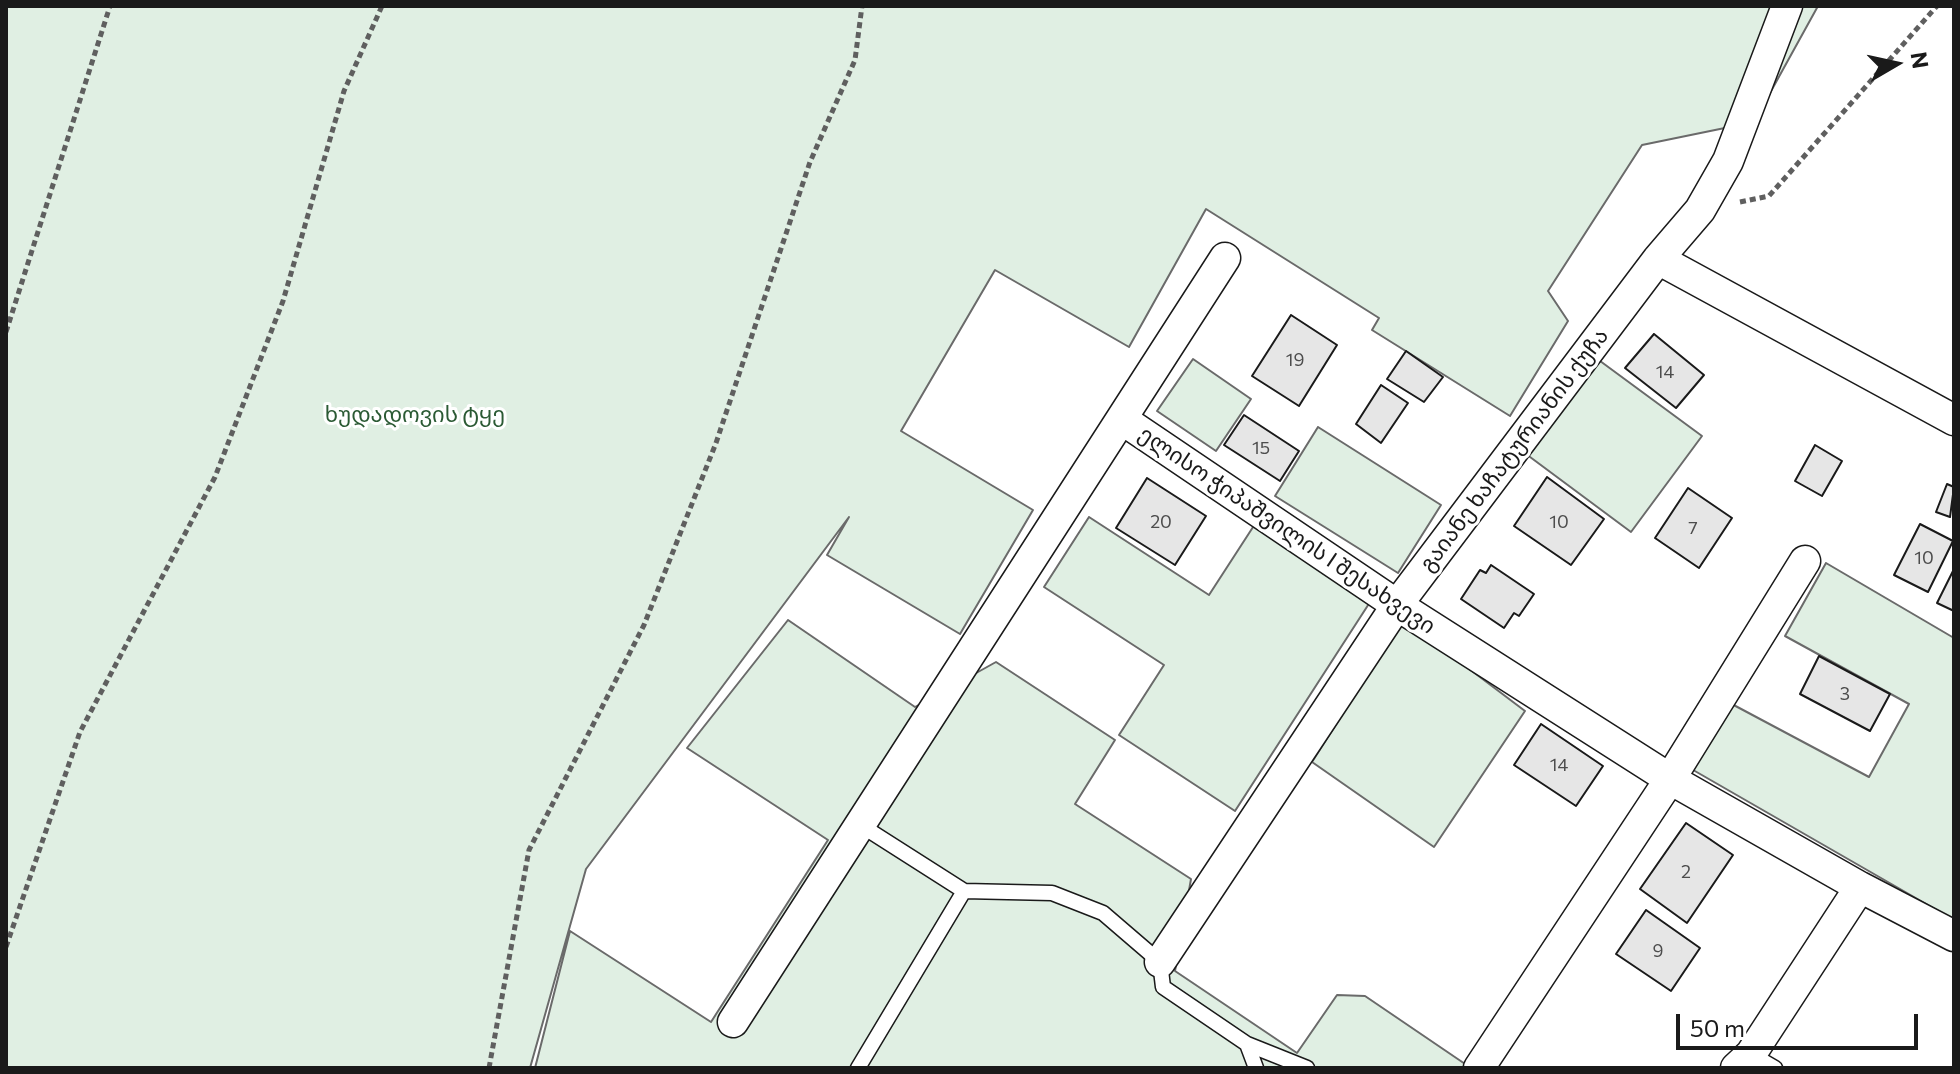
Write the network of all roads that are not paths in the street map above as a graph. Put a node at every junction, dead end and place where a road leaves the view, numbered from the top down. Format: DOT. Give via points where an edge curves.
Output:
graph roads {
  1 [pos="1787,6"];
  2 [pos="1225,258"];
  3 [pos="1658,259"];
  4 [pos="1123,420"];
  5 [pos="1954,420"];
  6 [pos="1805,561"];
  7 [pos="1397,605"];
  8 [pos="1670,779"];
  9 [pos="862,826"];
  10 [pos="1860,887"];
  11 [pos="964,891"];
  12 [pos="1954,936"];
  13 [pos="1160,962"];
  14 [pos="733,1022"];
  15 [pos="1247,1044"];
  16 [pos="1754,1063"];
  17 [pos="858,1068"];
  18 [pos="1256,1068"];
  19 [pos="1307,1068"];
  20 [pos="1479,1068"];
  1 -- 3 [label="street, გაიანე ხაჩატურიანის ქუჩა" via="1728,161 1700,210"];
  2 -- 4 [label="street"];
  3 -- 5 [label="street"];
  3 -- 7 [label="street, გაიანე ხაჩატურიანის ქუჩა"];
  4 -- 7 [label="street, ელისო ჭიპაშვილის I შესახვევი"];
  4 -- 9 [label="street, ელისო ჭიპაშვილის I შესახვევი"];
  6 -- 8 [label="street"];
  7 -- 8 [label="street, ელისო ჭიპაშვილის I შესახვევი"];
  7 -- 13 [label="street, გაიანე ხაჩატურიანის ქუჩა"];
  8 -- 10 [label="street, ელისო ჭიპაშვილის I შესახვევი"];
  8 -- 20 [label="street"];
  9 -- 11 [label="lane"];
  9 -- 14 [label="street, ელისო ჭიპაშვილის I შესახვევი"];
  10 -- 12 [label="street, ელისო ჭიპაშვილის I შესახვევი"];
  10 -- 16 [label="street"];
  11 -- 13 [label="lane" via="1052,893 1103,913"];
  11 -- 17 [label="lane"];
  13 -- 15 [label="lane" via="1163,987"];
  15 -- 18 [label="lane"];
  15 -- 19 [label="lane"];
}
